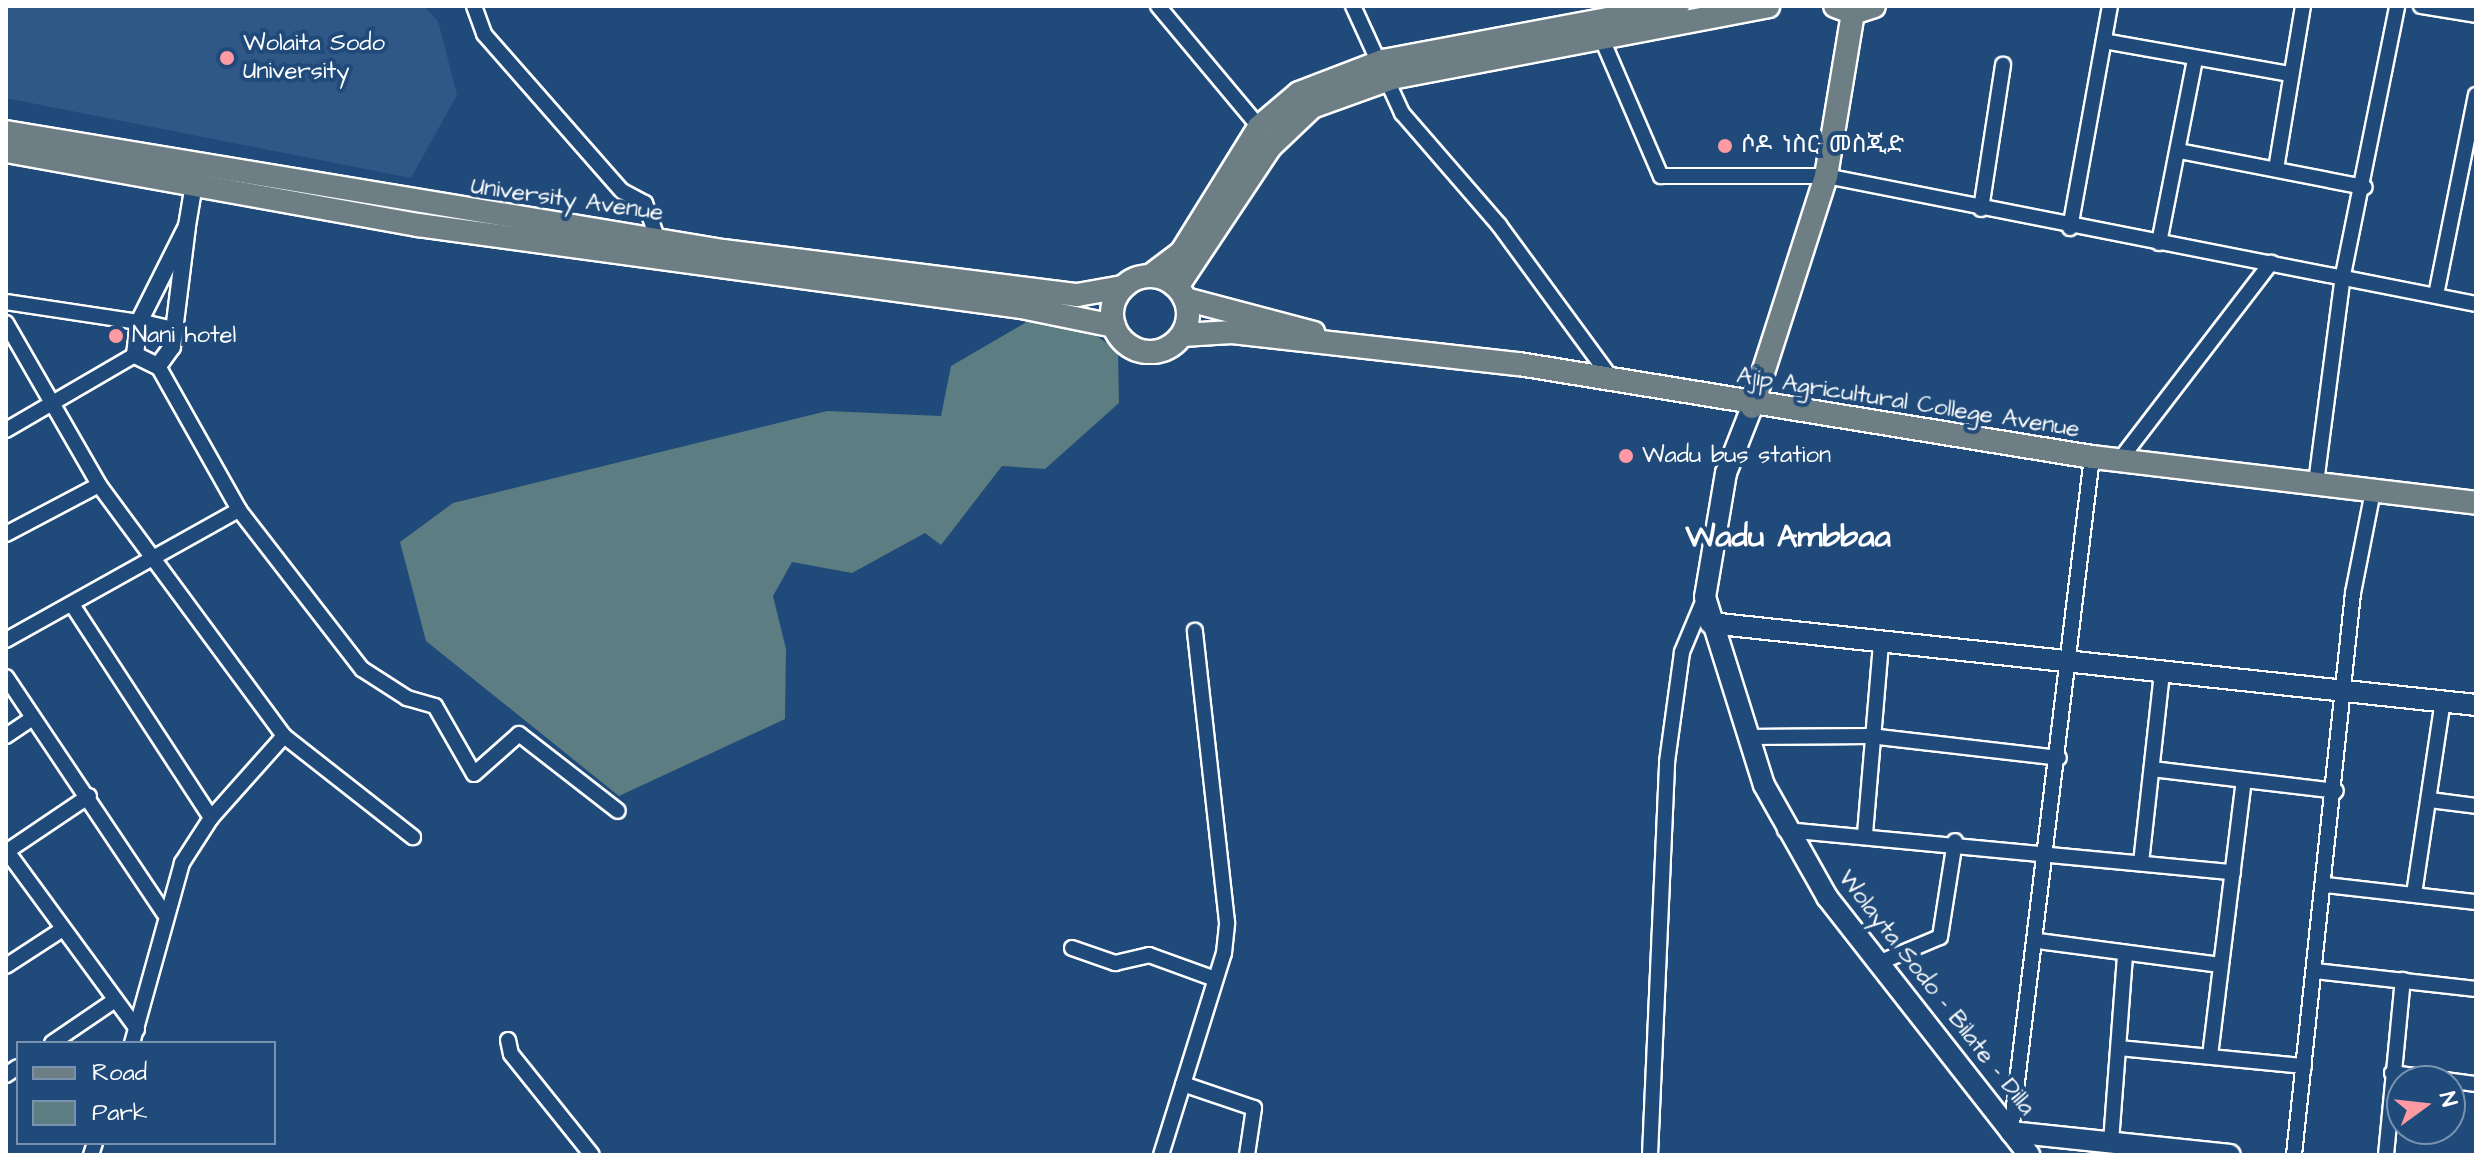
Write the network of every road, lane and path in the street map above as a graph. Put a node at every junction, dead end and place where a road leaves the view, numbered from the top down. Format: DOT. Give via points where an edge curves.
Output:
graph roads {
  1 [pos="1158,6"];
  2 [pos="1353,6"];
  3 [pos="1678,6"];
  4 [pos="1768,6"];
  5 [pos="1874,6"];
  6 [pos="2110,6"];
  7 [pos="2303,6"];
  8 [pos="2397,6"];
  9 [pos="2421,6"];
  10 [pos="478,7"];
  11 [pos="1844,10"];
  12 [pos="2476,15"];
  13 [pos="1598,32"];
  14 [pos="2104,41"];
  15 [pos="2195,59"];
  16 [pos="2003,65"];
  17 [pos="1388,70"];
  18 [pos="2289,74"];
  19 [pos="2476,95"];
  20 [pos="1259,127"];
  21 [pos="6,132"];
  22 [pos="6,151"];
  23 [pos="2179,151"];
  24 [pos="2276,169"];
  25 [pos="1826,176"];
  26 [pos="194,184"];
  27 [pos="2365,187"];
  28 [pos="1981,209"];
  29 [pos="187,226"];
  30 [pos="2070,228"];
  31 [pos="2159,243"];
  32 [pos="660,248"];
  33 [pos="2271,263"];
  34 [pos="2343,275"];
  35 [pos="1150,276"];
  36 [pos="1123,287"];
  37 [pos="1181,293"];
  38 [pos="2436,295"];
  39 [pos="6,302"];
  40 [pos="2476,304"];
  41 [pos="139,322"];
  42 [pos="6,323"];
  43 [pos="1114,326"];
  44 [pos="173,330"];
  45 [pos="1183,335"];
  46 [pos="1333,342"];
  47 [pos="135,355"];
  48 [pos="158,366"];
  49 [pos="1614,382"];
  50 [pos="49,407"];
  51 [pos="1752,407"];
  52 [pos="6,430"];
  53 [pos="2092,457"];
  54 [pos="2119,461"];
  55 [pos="2316,483"];
  56 [pos="99,485"];
  57 [pos="2373,491"];
  58 [pos="2476,503"];
  59 [pos="239,510"];
  60 [pos="6,534"];
  61 [pos="152,563"];
  62 [pos="1705,597"];
  63 [pos="73,606"];
  64 [pos="1710,623"];
  65 [pos="1195,631"];
  66 [pos="6,640"];
  67 [pos="1881,642"];
  68 [pos="2071,662"];
  69 [pos="2162,673"];
  70 [pos="6,677"];
  71 [pos="2345,689"];
  72 [pos="2443,700"];
  73 [pos="2476,705"];
  74 [pos="31,719"];
  75 [pos="6,736"];
  76 [pos="284,736"];
  77 [pos="1870,736"];
  78 [pos="1747,737"];
  79 [pos="2059,758"];
  80 [pos="2152,769"];
  81 [pos="2244,780"];
  82 [pos="2336,791"];
  83 [pos="89,796"];
  84 [pos="2430,800"];
  85 [pos="2476,806"];
  86 [pos="618,811"];
  87 [pos="211,818"];
  88 [pos="1785,830"];
  89 [pos="1865,834"];
  90 [pos="413,837"];
  91 [pos="1955,841"];
  92 [pos="6,851"];
  93 [pos="2050,852"];
  94 [pos="2141,863"];
  95 [pos="2233,872"];
  96 [pos="2326,885"];
  97 [pos="2414,894"];
  98 [pos="2476,902"];
  99 [pos="164,913"];
  100 [pos="63,929"];
  101 [pos="2038,941"];
  102 [pos="1072,948"];
  103 [pos="2125,954"];
  104 [pos="1876,964"];
  105 [pos="2220,965"];
  106 [pos="6,966"];
  107 [pos="2315,971"];
  108 [pos="1215,979"];
  109 [pos="2403,980"];
  110 [pos="2476,989"];
  111 [pos="115,1000"];
  112 [pos="134,1036"];
  113 [pos="508,1040"];
  114 [pos="55,1041"];
  115 [pos="2119,1048"];
  116 [pos="2210,1056"];
  117 [pos="2393,1065"];
  118 [pos="2304,1066"];
  119 [pos="1183,1084"];
  120 [pos="2011,1132"];
  121 [pos="2111,1142"];
  122 [pos="2204,1153"];
  123 [pos="592,1155"];
  124 [pos="1161,1155"];
  125 [pos="1247,1155"];
  126 [pos="1650,1155"];
  127 [pos="2029,1155"];
  128 [pos="2230,1155"];
  129 [pos="2294,1155"];
  1 -- 20 [label="street"];
  2 -- 17 [label="street"];
  3 -- 13 [label="main road"];
  4 -- 13 [label="main road"];
  5 -- 11 [label="main road"];
  6 -- 14 [label="street"];
  7 -- 18 [label="street"];
  8 -- 27 [label="street"];
  9 -- 12 [label="street"];
  10 -- 32 [label="street" via="484,34 622,191 645,203"];
  11 -- 25 [label="main road"];
  13 -- 17 [label="main road"];
  13 -- 25 [label="street" via="1661,176"];
  14 -- 15 [label="street"];
  14 -- 30 [label="street"];
  15 -- 18 [label="street"];
  15 -- 23 [label="street"];
  16 -- 28 [label="street"];
  17 -- 20 [label="main road" via="1299,93"];
  17 -- 37 [label="main road" via="1290,124"];
  17 -- 49 [label="street" via="1402,113 1499,225"];
  18 -- 24 [label="street"];
  19 -- 38 [label="street"];
  20 -- 35 [label="main road" via="1204,224"];
  21 -- 32 [label="main road, University Avenue"];
  22 -- 26 [label="main road, University Avenue"];
  23 -- 24 [label="street"];
  23 -- 31 [label="street"];
  24 -- 27 [label="street"];
  25 -- 28 [label="street"];
  25 -- 51 [label="main road"];
  26 -- 29 [label="street"];
  26 -- 32 [label="main road, University Avenue"];
  27 -- 34 [label="street"];
  28 -- 30 [label="street"];
  29 -- 41 [label="street"];
  29 -- 44 [label="street"];
  30 -- 31 [label="street"];
  31 -- 33 [label="street"];
  32 -- 36 [label="main road, University Avenue" via="1077,295"];
  32 -- 43 [label="main road, University Avenue"];
  33 -- 34 [label="street"];
  33 -- 54 [label="street"];
  34 -- 38 [label="street"];
  34 -- 55 [label="street"];
  35 -- 36 [label="main road"];
  35 -- 37 [label="main road"];
  36 -- 43 [label="main road"];
  37 -- 45 [label="main road"];
  37 -- 46 [label="main road"];
  38 -- 40 [label="street"];
  39 -- 41 [label="street"];
  41 -- 44 [label="street"];
  41 -- 47 [label="street"];
  42 -- 50 [label="street"];
  43 -- 45 [label="main road" via="1146,353"];
  44 -- 48 [label="street"];
  45 -- 46 [label="main road"];
  46 -- 49 [label="main road, Ajip Agricultural College Avenue"];
  47 -- 48 [label="street"];
  47 -- 50 [label="street"];
  48 -- 59 [label="street"];
  49 -- 51 [label="main road, Ajip Agricultural College Avenue"];
  50 -- 52 [label="street"];
  50 -- 56 [label="street"];
  51 -- 53 [label="main road, Ajip Agricultural College Avenue"];
  51 -- 62 [label="main road, Wolayta Sodo - Bilate - Dilla" via="1726,473"];
  53 -- 54 [label="main road, Ajip Agricultural College Avenue"];
  53 -- 68 [label="street"];
  54 -- 55 [label="main road, Ajip Agricultural College Avenue"];
  55 -- 57 [label="main road, Ajip Agricultural College Avenue"];
  56 -- 60 [label="street"];
  56 -- 61 [label="street"];
  57 -- 58 [label="main road, Ajip Agricultural College Avenue"];
  57 -- 71 [label="street" via="2353,593"];
  59 -- 61 [label="street"];
  59 -- 86 [label="street" via="362,669 435,706 474,774 519,734"];
  61 -- 63 [label="street"];
  61 -- 76 [label="street"];
  62 -- 64 [label="main road, Wolayta Sodo - Bilate - Dilla"];
  62 -- 126 [label="street" via="1682,652 1667,762"];
  63 -- 66 [label="street"];
  63 -- 87 [label="street"];
  64 -- 67 [label="main road"];
  64 -- 78 [label="main road, Wolayta Sodo - Bilate - Dilla"];
  65 -- 108 [label="street" via="1227,922"];
  67 -- 68 [label="main road"];
  67 -- 77 [label="street"];
  68 -- 69 [label="main road"];
  68 -- 79 [label="street"];
  69 -- 71 [label="main road"];
  69 -- 80 [label="street"];
  70 -- 74 [label="street"];
  71 -- 72 [label="main road"];
  71 -- 82 [label="street"];
  72 -- 73 [label="main road"];
  72 -- 84 [label="street"];
  74 -- 75 [label="street"];
  74 -- 83 [label="street"];
  76 -- 87 [label="street"];
  76 -- 90 [label="street"];
  77 -- 78 [label="street"];
  77 -- 79 [label="street"];
  77 -- 89 [label="street"];
  78 -- 88 [label="main road, Wolayta Sodo - Bilate - Dilla"];
  79 -- 93 [label="street"];
  80 -- 81 [label="street"];
  80 -- 94 [label="street"];
  81 -- 82 [label="street"];
  81 -- 95 [label="street"];
  82 -- 96 [label="street"];
  83 -- 92 [label="street"];
  83 -- 99 [label="street"];
  84 -- 85 [label="street"];
  84 -- 97 [label="street"];
  87 -- 99 [label="street" via="182,863"];
  88 -- 89 [label="street"];
  88 -- 104 [label="main road, Wolayta Sodo - Bilate - Dilla"];
  89 -- 91 [label="street"];
  91 -- 93 [label="street"];
  91 -- 104 [label="street" via="1940,937"];
  92 -- 100 [label="street"];
  93 -- 94 [label="street"];
  93 -- 101 [label="street"];
  94 -- 95 [label="street"];
  95 -- 105 [label="street"];
  96 -- 97 [label="street"];
  96 -- 107 [label="street"];
  97 -- 98 [label="street"];
  99 -- 112 [label="street"];
  100 -- 106 [label="street"];
  100 -- 111 [label="street"];
  101 -- 103 [label="street"];
  101 -- 120 [label="street"];
  102 -- 108 [label="street" via="1115,963 1149,955"];
  103 -- 105 [label="street"];
  103 -- 115 [label="street"];
  104 -- 120 [label="main road, Wolayta Sodo - Bilate - Dilla"];
  105 -- 116 [label="street"];
  107 -- 109 [label="street"];
  107 -- 118 [label="street"];
  108 -- 119 [label="street"];
  109 -- 110 [label="street"];
  109 -- 117 [label="street"];
  111 -- 112 [label="street"];
  111 -- 114 [label="street"];
  113 -- 123 [label="street" via="511,1054"];
  115 -- 116 [label="street"];
  115 -- 121 [label="street"];
  116 -- 118 [label="street"];
  118 -- 129 [label="street"];
  119 -- 124 [label="street"];
  119 -- 125 [label="street" via="1254,1108"];
  120 -- 121 [label="main road"];
  120 -- 127 [label="main road, Wolayta Sodo - Bilate - Dilla"];
  121 -- 122 [label="main road"];
  122 -- 128 [label="main road"];
}
